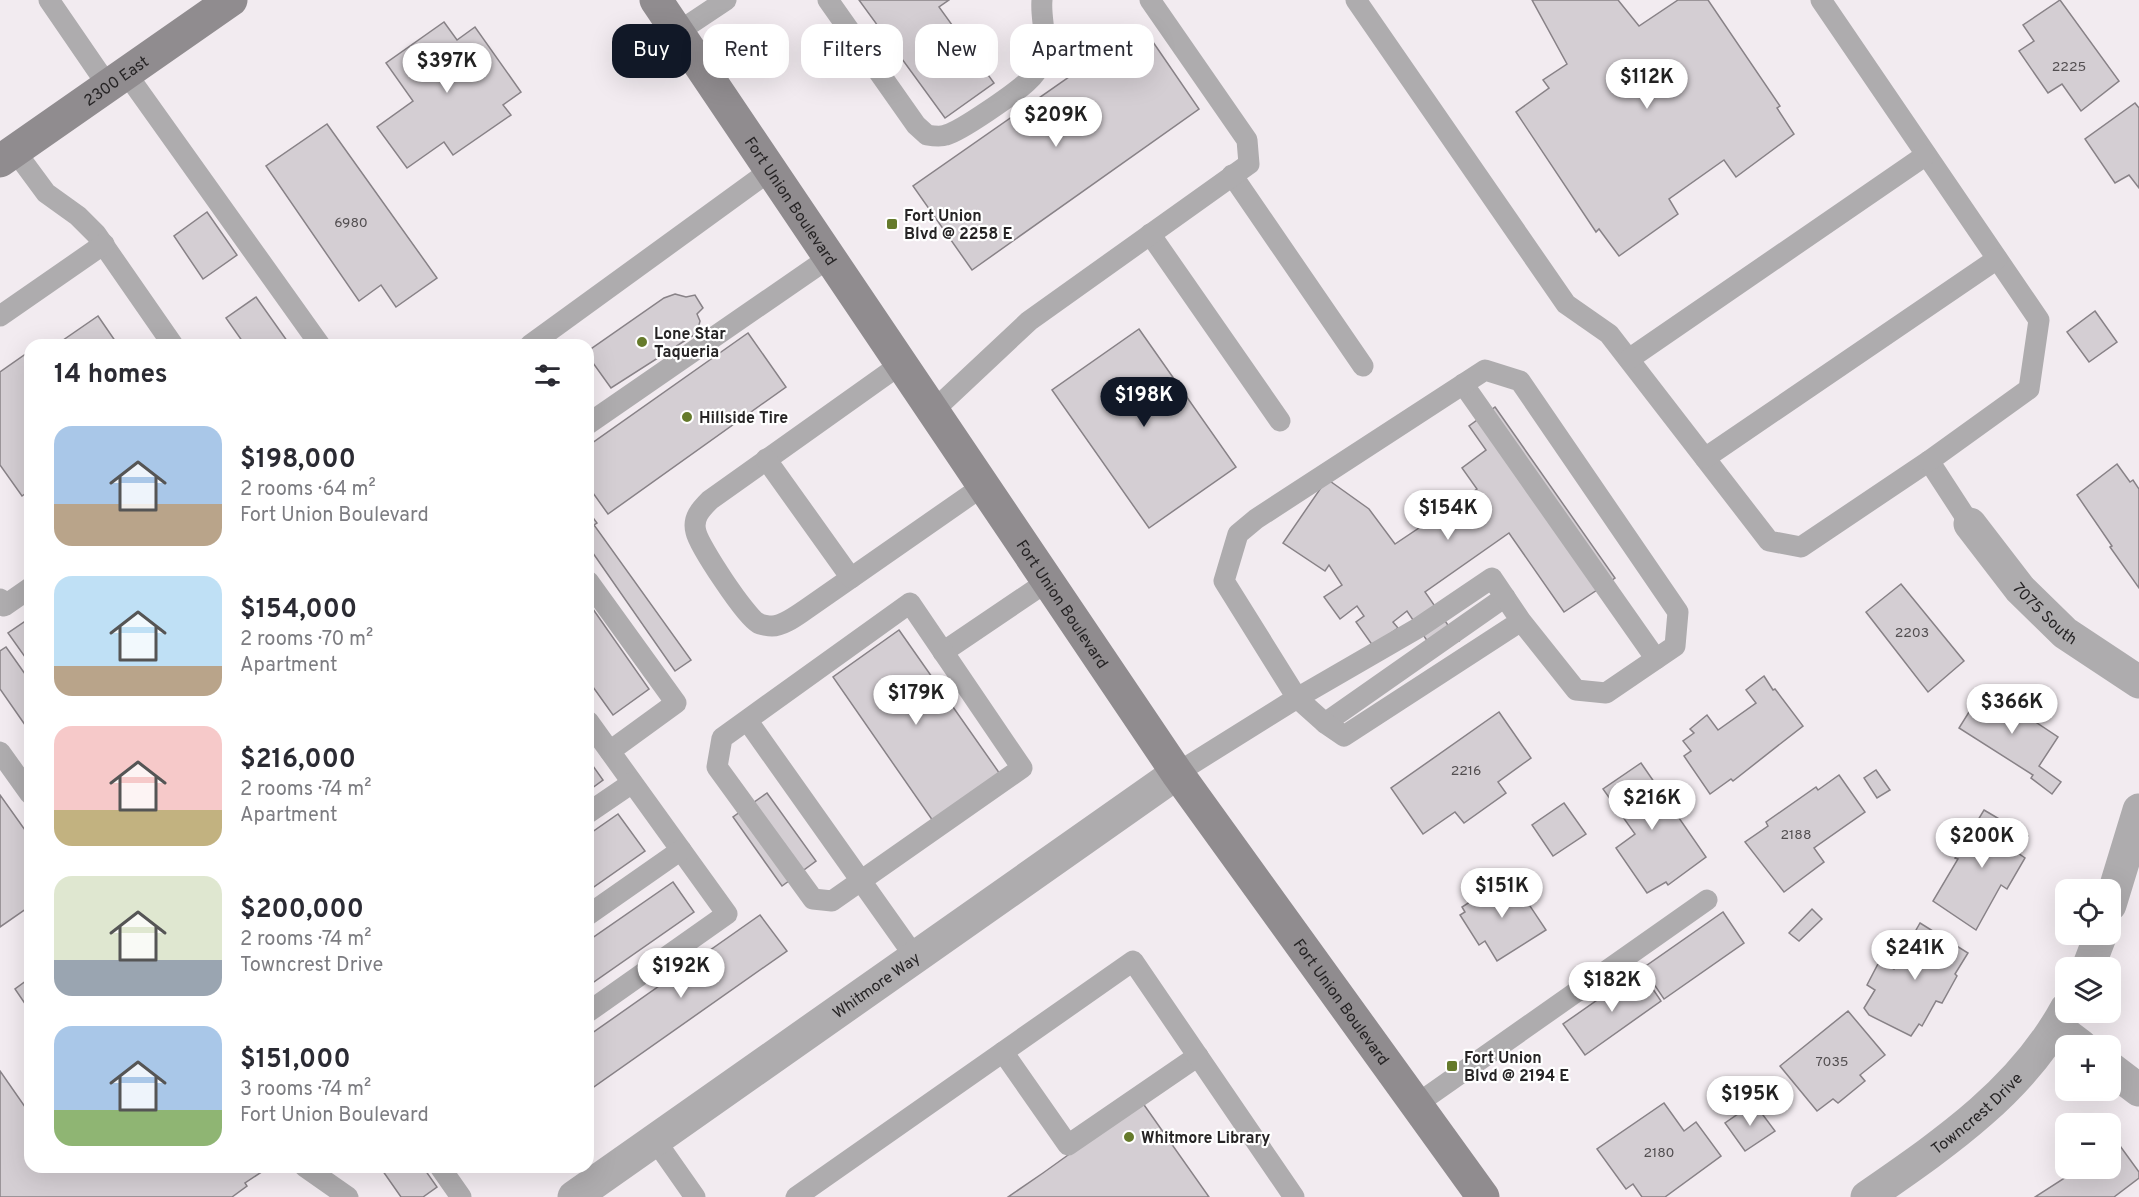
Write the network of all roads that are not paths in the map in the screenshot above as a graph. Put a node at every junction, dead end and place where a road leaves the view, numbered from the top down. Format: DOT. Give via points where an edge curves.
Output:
graph roads {
  1 [pos="49,0"];
  2 [pos="656,0"];
  3 [pos="726,0"];
  4 [pos="828,0"];
  5 [pos="1042,0"];
  6 [pos="1150,0"];
  7 [pos="1356,0"];
  8 [pos="1821,0"];
  9 [pos="220,3"];
  10 [pos="672,24"];
  11 [pos="690,24"];
  12 [pos="691,51"];
  13 [pos="117,80"];
  14 [pos="1926,155"];
  15 [pos="8,156"];
  16 [pos="771,170"];
  17 [pos="1232,176"];
  18 [pos="1150,234"];
  19 [pos="104,244"];
  20 [pos="830,258"];
  21 [pos="1997,259"];
  22 [pos="0,316"];
  23 [pos="169,339"];
  24 [pos="315,339"];
  25 [pos="538,339"];
  26 [pos="1629,359"];
  27 [pos="901,363"];
  28 [pos="1363,366"];
  29 [pos="1463,384"];
  30 [pos="933,411"];
  31 [pos="594,420"];
  32 [pos="1280,421"];
  33 [pos="1705,458"];
  34 [pos="766,459"];
  35 [pos="1929,461"];
  36 [pos="983,486"];
  37 [pos="1970,524"];
  38 [pos="851,578"];
  39 [pos="1048,581"];
  40 [pos="594,589"];
  41 [pos="24,592"];
  42 [pos="1505,597"];
  43 [pos="0,599"];
  44 [pos="1521,621"];
  45 [pos="943,652"];
  46 [pos="1656,659"];
  47 [pos="2139,682"];
  48 [pos="1297,698"];
  49 [pos="747,720"];
  50 [pos="1325,723"];
  51 [pos="594,729"];
  52 [pos="610,751"];
  53 [pos="0,752"];
  54 [pos="1177,772"];
  55 [pos="632,783"];
  56 [pos="24,786"];
  57 [pos="594,809"];
  58 [pos="2139,810"];
  59 [pos="681,850"];
  60 [pos="2118,879"];
  61 [pos="862,880"];
  62 [pos="1707,900"];
  63 [pos="594,911"];
  64 [pos="915,957"];
  65 [pos="594,1008"];
  66 [pos="2067,1027"];
  67 [pos="1003,1052"];
  68 [pos="1198,1056"];
  69 [pos="2121,1076"];
  70 [pos="2139,1090"];
  71 [pos="1417,1104"];
  72 [pos="655,1140"];
  73 [pos="314,1173"];
  74 [pos="444,1173"];
  75 [pos="348,1197"];
  76 [pos="461,1197"];
  77 [pos="574,1197"];
  78 [pos="695,1197"];
  79 [pos="796,1197"];
  80 [pos="1294,1197"];
  81 [pos="1484,1197"];
  82 [pos="1867,1197"];
  1 -- 13 [label="lane"];
  2 -- 10 [label="main road, Fort Union Boulevard"];
  3 -- 11 [label="lane"];
  4 -- 5 [label="lane" via="916,125 927,135 945,136 1026,83 1036,72 1043,58"];
  6 -- 17 [label="lane" via="1247,140 1249,164"];
  7 -- 26 [label="lane" via="1566,304 1609,334"];
  8 -- 14 [label="lane"];
  9 -- 13 [label="main road, 2300 East"];
  12 -- 16 [label="main road, Fort Union Boulevard"];
  13 -- 15 [label="main road, 2300 East"];
  13 -- 24 [label="lane"];
  14 -- 21 [label="lane"];
  14 -- 26 [label="lane"];
  15 -- 19 [label="lane" via="46,193 78,216"];
  16 -- 20 [label="main road, Fort Union Boulevard"];
  16 -- 25 [label="lane"];
  17 -- 18 [label="lane"];
  17 -- 28 [label="lane"];
  18 -- 30 [label="lane" via="1029,321"];
  18 -- 32 [label="lane"];
  19 -- 22 [label="lane"];
  19 -- 23 [label="lane"];
  20 -- 27 [label="main road, Fort Union Boulevard"];
  20 -- 31 [label="lane"];
  21 -- 33 [label="lane"];
  21 -- 35 [label="lane" via="2039,321 2029,389"];
  26 -- 33 [label="lane"];
  27 -- 30 [label="main road, Fort Union Boulevard"];
  27 -- 34 [label="lane"];
  29 -- 46 [label="lane"];
  29 -- 46 [label="lane" via="1485,370 1520,381 1678,612 1675,646"];
  29 -- 48 [label="lane" via="1238,534 1224,580"];
  30 -- 36 [label="main road, Fort Union Boulevard"];
  33 -- 35 [label="lane" via="1769,541 1801,547"];
  34 -- 38 [label="lane"];
  34 -- 38 [label="lane" via="697,513 695,531 704,550 747,613 759,624 773,626 789,620"];
  35 -- 37 [label="lane"];
  36 -- 38 [label="lane"];
  36 -- 39 [label="main road, Fort Union Boulevard"];
  37 -- 47 [label="street, 7075 South" via="2019,589 2066,633"];
  39 -- 45 [label="lane"];
  39 -- 54 [label="main road, Fort Union Boulevard"];
  40 -- 52 [label="lane" via="676,703"];
  41 -- 43 [label="lane" via="4,606"];
  42 -- 44 [label="lane"];
  42 -- 48 [label="lane" via="1492,578 1418,628"];
  42 -- 50 [label="lane"];
  44 -- 46 [label="lane" via="1576,690 1606,693"];
  44 -- 50 [label="lane" via="1344,736"];
  45 -- 49 [label="lane" via="910,603"];
  45 -- 61 [label="lane" via="1022,768"];
  48 -- 50 [label="lane"];
  48 -- 54 [label="lane"];
  49 -- 61 [label="lane"];
  49 -- 61 [label="lane" via="722,738 717,767 813,899 832,901"];
  51 -- 52 [label="lane"];
  52 -- 55 [label="lane"];
  53 -- 56 [label="lane"];
  54 -- 64 [label="street, Whitmore Way"];
  54 -- 71 [label="main road, Fort Union Boulevard"];
  55 -- 57 [label="lane"];
  55 -- 59 [label="lane"];
  58 -- 60 [label="street"];
  59 -- 63 [label="lane"];
  59 -- 65 [label="lane" via="727,914"];
  61 -- 64 [label="lane"];
  62 -- 71 [label="lane"];
  64 -- 72 [label="street, Whitmore Way"];
  66 -- 82 [label="street, Towncrest Drive" via="1961,1129"];
  67 -- 68 [label="lane" via="1068,1144"];
  67 -- 68 [label="lane" via="1133,961"];
  67 -- 79 [label="lane"];
  68 -- 80 [label="lane"];
  69 -- 70 [label="street"];
  71 -- 81 [label="main road, Fort Union Boulevard"];
  72 -- 77 [label="street, Whitmore Way"];
  72 -- 78 [label="lane"];
  73 -- 75 [label="lane"];
  74 -- 76 [label="lane"];
}
